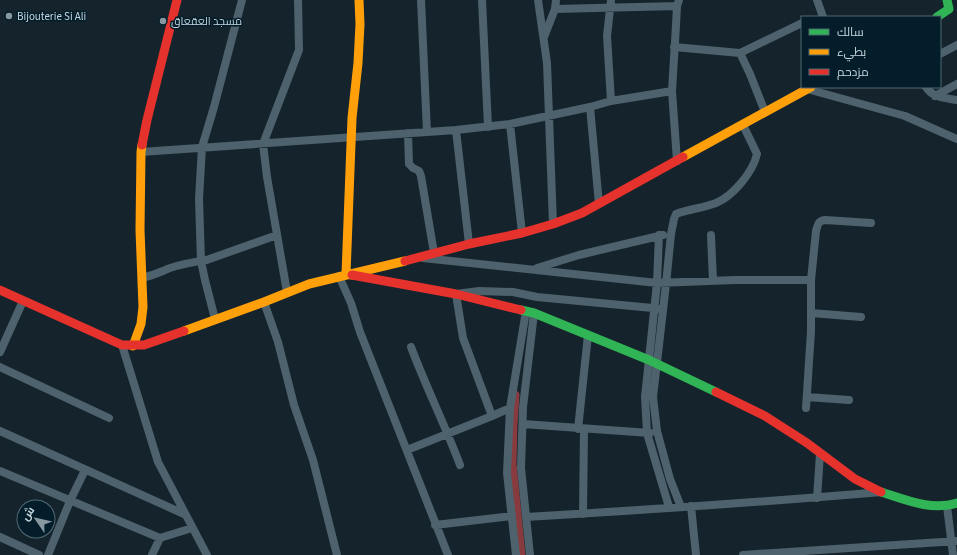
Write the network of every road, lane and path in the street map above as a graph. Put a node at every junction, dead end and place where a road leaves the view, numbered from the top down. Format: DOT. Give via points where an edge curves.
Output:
graph roads {
  1 [pos="176,0"];
  2 [pos="242,0"];
  3 [pos="298,0"];
  4 [pos="359,0"];
  5 [pos="421,0"];
  6 [pos="482,0"];
  7 [pos="538,0"];
  8 [pos="556,0"];
  9 [pos="817,0"];
  10 [pos="947,2"];
  11 [pos="678,3"];
  12 [pos="610,4"];
  13 [pos="555,9"];
  14 [pos="820,16"];
  15 [pos="938,16"];
  16 [pos="801,23"];
  17 [pos="544,37"];
  18 [pos="957,45"];
  19 [pos="674,47"];
  20 [pos="740,53"];
  21 [pos="941,53"];
  22 [pos="957,84"];
  23 [pos="809,88"];
  24 [pos="927,88"];
  25 [pos="672,91"];
  26 [pos="935,96"];
  27 [pos="957,100"];
  28 [pos="611,101"];
  29 [pos="590,107"];
  30 [pos="765,112"];
  31 [pos="548,116"];
  32 [pos="510,124"];
  33 [pos="743,125"];
  34 [pos="488,126"];
  35 [pos="456,130"];
  36 [pos="426,132"];
  37 [pos="408,133"];
  38 [pos="352,138"];
  39 [pos="957,139"];
  40 [pos="263,144"];
  41 [pos="202,147"];
  42 [pos="141,152"];
  43 [pos="677,161"];
  44 [pos="599,204"];
  45 [pos="871,223"];
  46 [pos="553,224"];
  47 [pos="522,233"];
  48 [pos="671,234"];
  49 [pos="277,235"];
  50 [pos="659,235"];
  51 [pos="711,235"];
  52 [pos="469,244"];
  53 [pos="434,254"];
  54 [pos="420,257"];
  55 [pos="201,262"];
  56 [pos="534,269"];
  57 [pos="342,275"];
  58 [pos="142,278"];
  59 [pos="811,280"];
  60 [pos="713,281"];
  61 [pos="657,283"];
  62 [pos="666,284"];
  63 [pos="0,290"];
  64 [pos="287,292"];
  65 [pos="456,294"];
  66 [pos="23,301"];
  67 [pos="264,302"];
  68 [pos="654,309"];
  69 [pos="663,309"];
  70 [pos="530,312"];
  71 [pos="811,313"];
  72 [pos="861,317"];
  73 [pos="215,319"];
  74 [pos="588,335"];
  75 [pos="122,345"];
  76 [pos="133,346"];
  77 [pos="411,347"];
  78 [pos="0,352"];
  79 [pos="653,362"];
  80 [pos="0,367"];
  81 [pos="650,386"];
  82 [pos="807,397"];
  83 [pos="849,400"];
  84 [pos="510,408"];
  85 [pos="806,408"];
  86 [pos="492,416"];
  87 [pos="110,418"];
  88 [pos="523,424"];
  89 [pos="581,429"];
  90 [pos="0,431"];
  91 [pos="657,431"];
  92 [pos="448,433"];
  93 [pos="647,433"];
  94 [pos="406,450"];
  95 [pos="820,454"];
  96 [pos="460,465"];
  97 [pos="85,470"];
  98 [pos="0,471"];
  99 [pos="882,492"];
  100 [pos="817,498"];
  101 [pos="70,501"];
  102 [pos="957,503"];
  103 [pos="691,506"];
  104 [pos="947,506"];
  105 [pos="669,507"];
  106 [pos="681,507"];
  107 [pos="184,514"];
  108 [pos="583,514"];
  109 [pos="512,516"];
  110 [pos="526,517"];
  111 [pos="435,525"];
  112 [pos="192,528"];
  113 [pos="0,537"];
  114 [pos="160,538"];
  115 [pos="954,541"];
  116 [pos="887,546"];
  117 [pos="821,552"];
  118 [pos="759,554"];
  119 [pos="39,555"];
  120 [pos="48,555"];
  121 [pos="152,555"];
  122 [pos="207,555"];
  123 [pos="337,555"];
  124 [pos="448,555"];
  125 [pos="516,555"];
  126 [pos="530,555"];
  127 [pos="696,555"];
  128 [pos="743,555"];
  129 [pos="888,555"];
  130 [pos="952,555"];
  1 -- 42 [label="street"];
  2 -- 41 [label="street"];
  3 -- 40 [label="street" via="299,50"];
  4 -- 38 [label="street" via="360,24"];
  5 -- 36 [label="street"];
  6 -- 34 [label="street"];
  7 -- 17 [label="street"];
  8 -- 13 [label="street"];
  9 -- 14 [label="street"];
  10 -- 15 [label="street" via="949,9"];
  11 -- 12 [label="street"];
  11 -- 19 [label="street"];
  12 -- 13 [label="street"];
  12 -- 28 [label="street" via="607,36"];
  13 -- 17 [label="street"];
  16 -- 20 [label="street"];
  17 -- 31 [label="street"];
  18 -- 21 [label="street"];
  19 -- 20 [label="street"];
  19 -- 25 [label="street"];
  20 -- 30 [label="street"];
  22 -- 26 [label="street"];
  23 -- 30 [label="street"];
  23 -- 39 [label="street" via="905,116"];
  24 -- 26 [label="street"];
  25 -- 28 [label="street"];
  25 -- 43 [label="street"];
  26 -- 27 [label="street"];
  28 -- 29 [label="street"];
  29 -- 31 [label="street"];
  29 -- 44 [label="street"];
  30 -- 33 [label="street"];
  31 -- 32 [label="street"];
  31 -- 46 [label="street"];
  32 -- 34 [label="street"];
  32 -- 47 [label="street"];
  33 -- 43 [label="street"];
  33 -- 48 [label="street" via="757,154 743,180 717,203 676,214"];
  34 -- 35 [label="street"];
  35 -- 36 [label="street"];
  35 -- 52 [label="street"];
  36 -- 37 [label="street"];
  37 -- 38 [label="street"];
  37 -- 53 [label="street" via="409,164 419,171 421,176"];
  38 -- 40 [label="street"];
  38 -- 57 [label="street"];
  40 -- 41 [label="street"];
  40 -- 49 [label="street"];
  41 -- 42 [label="street"];
  41 -- 55 [label="street" via="199,199"];
  42 -- 58 [label="street"];
  43 -- 44 [label="street"];
  44 -- 46 [label="street" via="582,214"];
  45 -- 59 [label="street" via="825,220 819,222"];
  46 -- 47 [label="street"];
  47 -- 52 [label="street"];
  48 -- 50 [label="street"];
  48 -- 62 [label="street"];
  49 -- 55 [label="street"];
  49 -- 64 [label="street"];
  50 -- 56 [label="street"];
  50 -- 61 [label="street"];
  51 -- 60 [label="street"];
  52 -- 53 [label="street"];
  53 -- 54 [label="street"];
  54 -- 56 [label="street"];
  54 -- 57 [label="street"];
  55 -- 58 [label="street" via="184,264"];
  55 -- 73 [label="street"];
  56 -- 61 [label="street"];
  57 -- 64 [label="street"];
  57 -- 65 [label="street"];
  57 -- 94 [label="street" via="360,332"];
  58 -- 76 [label="street" via="141,324"];
  59 -- 60 [label="street"];
  59 -- 71 [label="street"];
  60 -- 62 [label="street"];
  61 -- 62 [label="street"];
  61 -- 68 [label="street"];
  62 -- 69 [label="street"];
  63 -- 66 [label="street"];
  64 -- 67 [label="street"];
  65 -- 68 [label="street" via="480,291 507,292"];
  65 -- 70 [label="street"];
  65 -- 86 [label="street" via="463,338"];
  66 -- 75 [label="street"];
  66 -- 78 [label="street"];
  67 -- 73 [label="street"];
  67 -- 123 [label="street" via="313,460"];
  68 -- 69 [label="street"];
  68 -- 79 [label="street"];
  69 -- 79 [label="street"];
  70 -- 74 [label="street"];
  70 -- 84 [label="street"];
  70 -- 88 [label="street"];
  71 -- 72 [label="street"];
  71 -- 82 [label="street"];
  73 -- 76 [label="street" via="144,345"];
  74 -- 79 [label="street"];
  74 -- 89 [label="street"];
  75 -- 76 [label="street"];
  75 -- 107 [label="street" via="158,462"];
  77 -- 92 [label="street"];
  79 -- 81 [label="street"];
  79 -- 95 [label="street" via="765,416"];
  80 -- 87 [label="street"];
  81 -- 91 [label="street"];
  81 -- 93 [label="street" via="645,397"];
  82 -- 83 [label="street"];
  82 -- 85 [label="street"];
  84 -- 86 [label="street"];
  84 -- 109 [label="street" via="507,473"];
  86 -- 92 [label="street"];
  88 -- 89 [label="street"];
  88 -- 110 [label="street" via="521,468"];
  89 -- 93 [label="street"];
  89 -- 108 [label="street"];
  90 -- 97 [label="street"];
  91 -- 93 [label="street"];
  91 -- 106 [label="street" via="670,479"];
  92 -- 94 [label="street"];
  92 -- 96 [label="street"];
  93 -- 105 [label="street"];
  94 -- 111 [label="street"];
  95 -- 99 [label="street" via="855,478"];
  95 -- 100 [label="street"];
  97 -- 101 [label="street"];
  97 -- 107 [label="street"];
  98 -- 101 [label="street"];
  99 -- 100 [label="street"];
  99 -- 104 [label="street" via="923,505"];
  100 -- 103 [label="street"];
  101 -- 114 [label="street"];
  101 -- 120 [label="street"];
  102 -- 104 [label="street"];
  103 -- 106 [label="street"];
  103 -- 127 [label="street"];
  104 -- 115 [label="street"];
  105 -- 106 [label="street"];
  105 -- 108 [label="street"];
  107 -- 112 [label="street"];
  108 -- 110 [label="street"];
  109 -- 111 [label="street"];
  109 -- 125 [label="street"];
  110 -- 126 [label="street"];
  111 -- 124 [label="street"];
  112 -- 114 [label="street"];
  112 -- 122 [label="street"];
  113 -- 119 [label="street"];
  114 -- 121 [label="street"];
  115 -- 116 [label="street"];
  115 -- 130 [label="street"];
  116 -- 117 [label="street"];
  116 -- 129 [label="street"];
  117 -- 118 [label="street"];
  118 -- 128 [label="street"];
}
